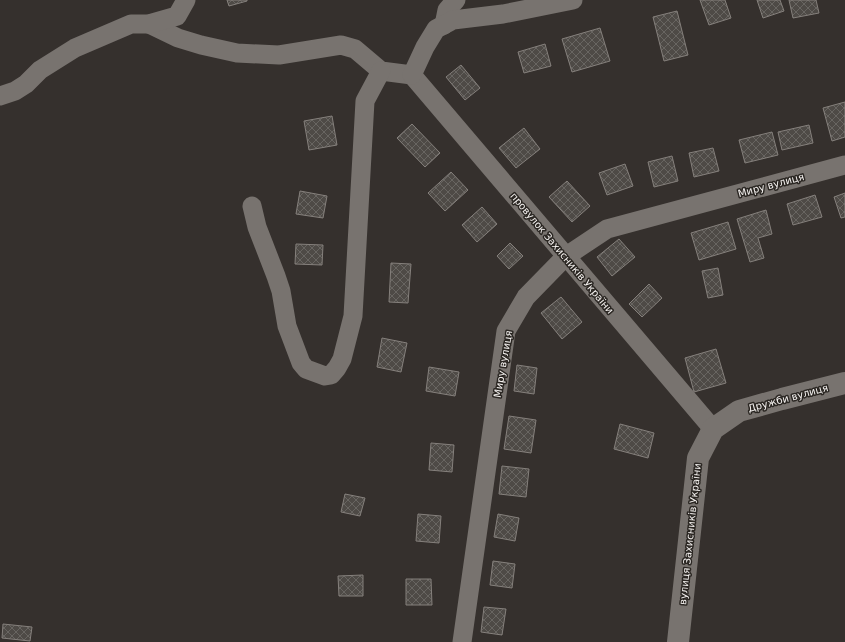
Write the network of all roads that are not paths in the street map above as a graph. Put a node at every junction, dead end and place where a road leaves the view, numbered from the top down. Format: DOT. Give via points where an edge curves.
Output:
graph roads {
  1 [pos="186,0"];
  2 [pos="456,0"];
  3 [pos="573,0"];
  4 [pos="149,24"];
  5 [pos="444,25"];
  6 [pos="381,71"];
  7 [pos="412,75"];
  8 [pos="0,96"];
  9 [pos="845,165"];
  10 [pos="252,206"];
  11 [pos="565,257"];
  12 [pos="845,383"];
  13 [pos="713,429"];
  14 [pos="462,642"];
  15 [pos="678,642"];
  1 -- 4 [label="street" via="178,16"];
  2 -- 5 [label="street" via="447,10"];
  3 -- 5 [label="street" via="504,14 453,20"];
  4 -- 6 [label="street" via="178,38 237,53 279,54 341,45 355,49"];
  4 -- 8 [label="street" via="131,24 75,48 40,70 26,84"];
  5 -- 7 [label="street" via="436,29 432,35"];
  6 -- 7 [label="street"];
  6 -- 10 [label="street" via="365,100 353,316 342,359 331,375 325,376 306,369 301,363 287,326 281,292 257,228"];
  7 -- 11 [label="street, провулок Захисників України"];
  9 -- 11 [label="street, Миру вулиця" via="607,229"];
  11 -- 13 [label="street, провулок Захисників України"];
  11 -- 14 [label="street, Миру вулиця" via="526,297 506,331"];
  12 -- 13 [label="street, Дружби вулиця" via="739,411"];
  13 -- 15 [label="street, вулиця Захисників України" via="698,458"];
}
